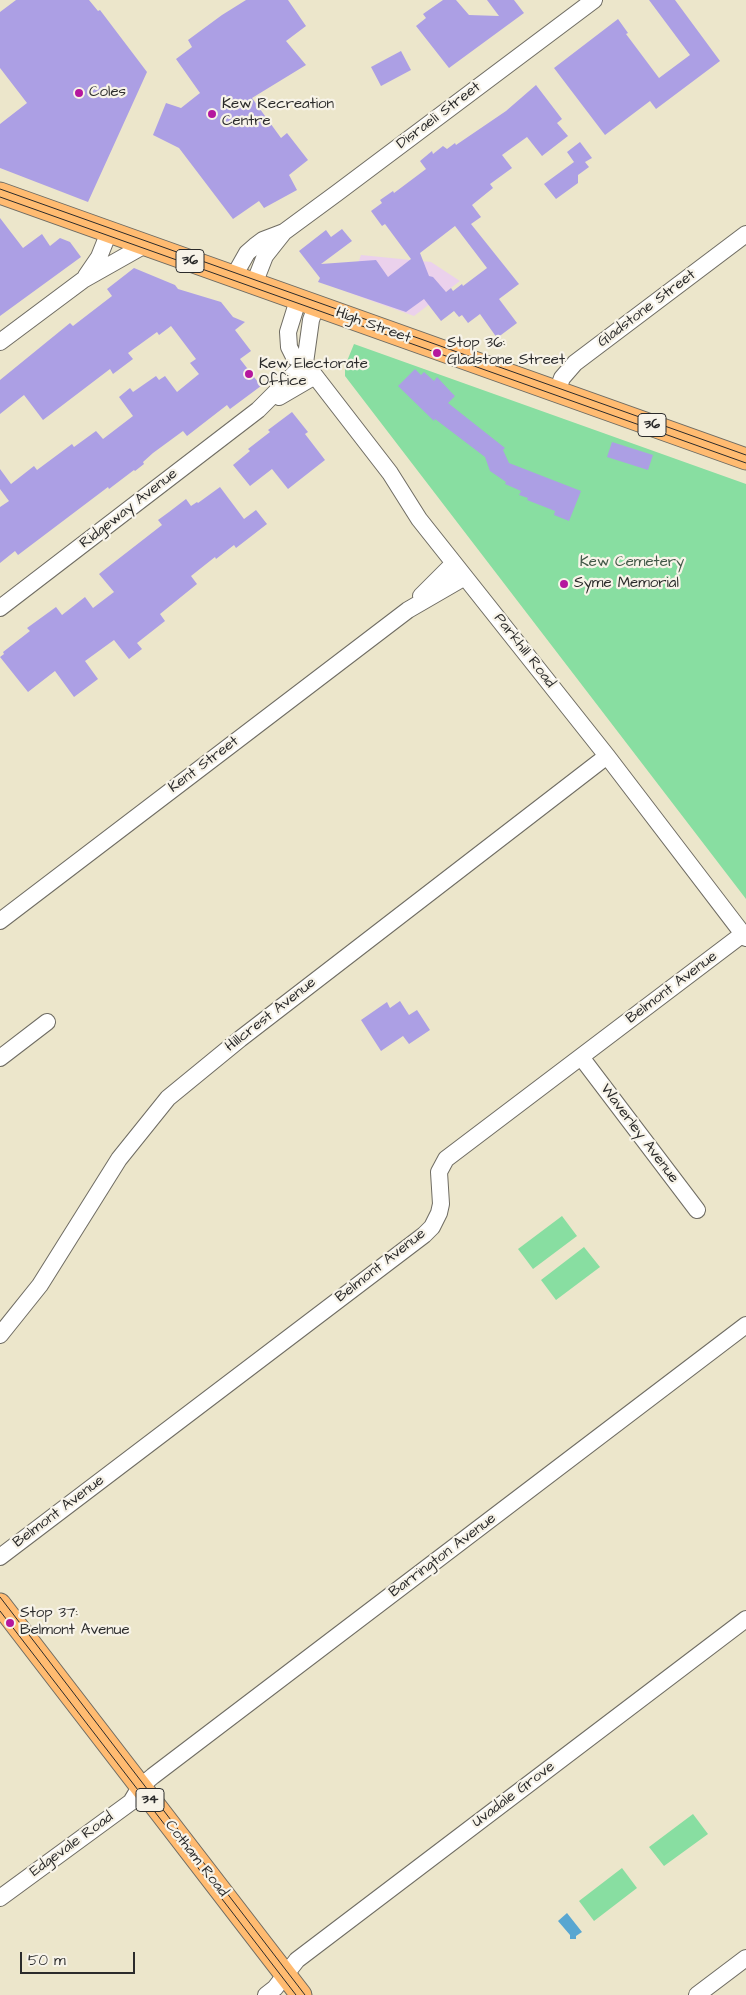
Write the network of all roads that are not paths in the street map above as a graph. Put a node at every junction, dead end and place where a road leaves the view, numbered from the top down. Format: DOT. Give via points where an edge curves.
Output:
graph roads {
  1 [pos="594,0"];
  2 [pos="0,193"];
  3 [pos="109,232"];
  4 [pos="284,232"];
  5 [pos="746,234"];
  6 [pos="145,245"];
  7 [pos="234,276"];
  8 [pos="83,280"];
  9 [pos="254,284"];
  10 [pos="307,303"];
  11 [pos="0,342"];
  12 [pos="310,369"];
  13 [pos="557,392"];
  14 [pos="746,459"];
  15 [pos="454,562"];
  16 [pos="465,577"];
  17 [pos="0,608"];
  18 [pos="408,610"];
  19 [pos="607,756"];
  20 [pos="0,921"];
  21 [pos="744,936"];
  22 [pos="47,1022"];
  23 [pos="581,1057"];
  24 [pos="0,1058"];
  25 [pos="698,1210"];
  26 [pos="746,1325"];
  27 [pos="0,1335"];
  28 [pos="0,1557"];
  29 [pos="0,1604"];
  30 [pos="746,1619"];
  31 [pos="140,1787"];
  32 [pos="0,1898"];
  33 [pos="746,1958"];
  34 [pos="285,1975"];
  35 [pos="266,1995"];
  36 [pos="301,1995"];
  37 [pos="697,1995"];
  1 -- 4 [label="street, Disraeli Street"];
  2 -- 3 [label="main road, High Street / 36"];
  3 -- 6 [label="main road, High Street / 36"];
  3 -- 8 [label="street"];
  4 -- 7 [label="street, Disraeli Street" via="263,240 247,253"];
  4 -- 9 [label="street, Disraeli Street" via="265,256"];
  5 -- 13 [label="street, Gladstone Street" via="575,362 562,378"];
  6 -- 7 [label="main road, High Street / 36"];
  6 -- 8 [label="street"];
  7 -- 9 [label="main road, High Street / 36"];
  8 -- 11 [label="street"];
  9 -- 10 [label="main road, High Street / 36"];
  10 -- 12 [label="street, Parkhill Road" via="288,332 289,347 294,357"];
  10 -- 13 [label="main road, High Street / 36"];
  12 -- 15 [label="street, Parkhill Road"];
  12 -- 17 [label="street, Ridgeway Avenue"];
  13 -- 14 [label="main road, High Street / 36"];
  15 -- 16 [label="street, Parkhill Road"];
  15 -- 18 [label="street, Kent Street"];
  16 -- 18 [label="street, Kent Street"];
  16 -- 19 [label="street, Parkhill Road"];
  18 -- 20 [label="street, Kent Street"];
  19 -- 21 [label="street, Parkhill Road"];
  19 -- 27 [label="street, Hillcrest Avenue" via="168,1098 119,1159 40,1285"];
  21 -- 23 [label="street, Belmont Avenue"];
  22 -- 24 [label="street"];
  23 -- 25 [label="street, Waverley Avenue"];
  23 -- 28 [label="street, Belmont Avenue" via="446,1159 439,1172 439,1213 432,1228 424,1235"];
  26 -- 31 [label="street, Barrington Avenue"];
  29 -- 31 [label="main road, Cotham Road / 34"];
  30 -- 34 [label="street, Uvadale Grove" via="296,1960"];
  31 -- 32 [label="street, Edgevale Road" via="131,1802"];
  31 -- 34 [label="main road, Cotham Road / 34"];
  33 -- 37 [label="street"];
  34 -- 35 [label="street, Uvadale Grove"];
  34 -- 36 [label="main road, Cotham Road / 34"];
}
